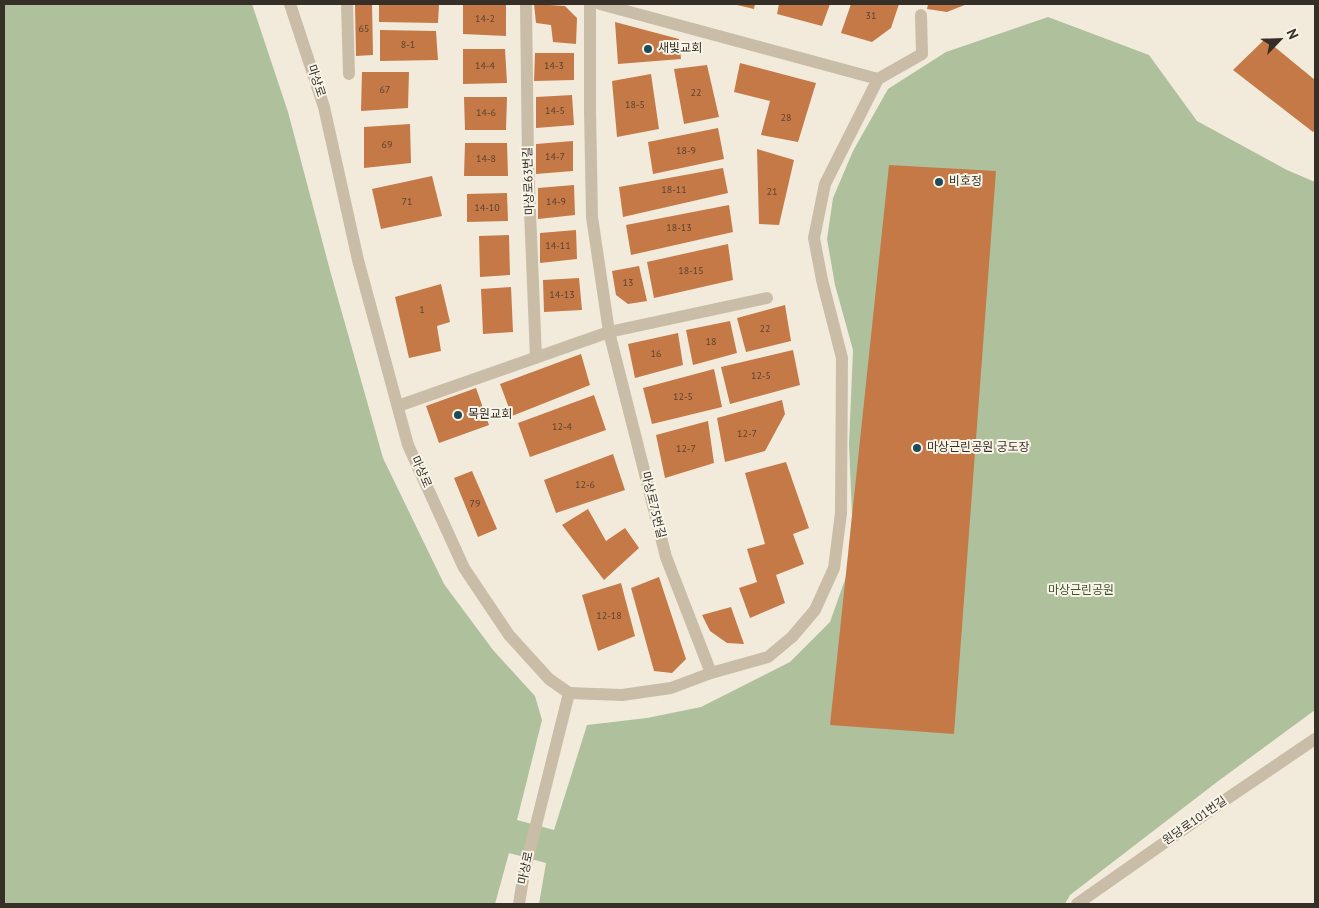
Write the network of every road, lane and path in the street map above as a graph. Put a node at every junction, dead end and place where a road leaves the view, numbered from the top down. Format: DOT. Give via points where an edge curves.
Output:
graph roads {
  1 [pos="290,4"];
  2 [pos="347,4"];
  3 [pos="526,4"];
  4 [pos="590,4"];
  5 [pos="600,4"];
  6 [pos="921,15"];
  7 [pos="349,74"];
  8 [pos="878,79"];
  9 [pos="766,298"];
  10 [pos="609,332"];
  11 [pos="536,358"];
  12 [pos="398,406"];
  13 [pos="712,673"];
  14 [pos="569,693"];
  15 [pos="1315,739"];
  16 [pos="519,904"];
  17 [pos="1077,904"];
  1 -- 12 [label="street, 마상로" via="324,107 358,260"];
  2 -- 7 [label="street"];
  3 -- 11 [label="street, 마상로63번길"];
  4 -- 10 [label="street" via="592,217"];
  5 -- 8 [label="street"];
  6 -- 8 [label="street" via="922,54"];
  8 -- 13 [label="street" via="825,184 814,238 842,358 841,513 834,568 816,610 792,637 768,657"];
  9 -- 10 [label="street"];
  10 -- 11 [label="street"];
  10 -- 13 [label="street, 마상로75번길" via="666,557"];
  11 -- 12 [label="street"];
  12 -- 14 [label="street, 마상로" via="408,445 464,568 509,635 549,680"];
  13 -- 14 [label="street" via="672,688 622,695"];
  14 -- 16 [label="street, 마상로"];
  15 -- 17 [label="street, 원당로101번길"];
}
